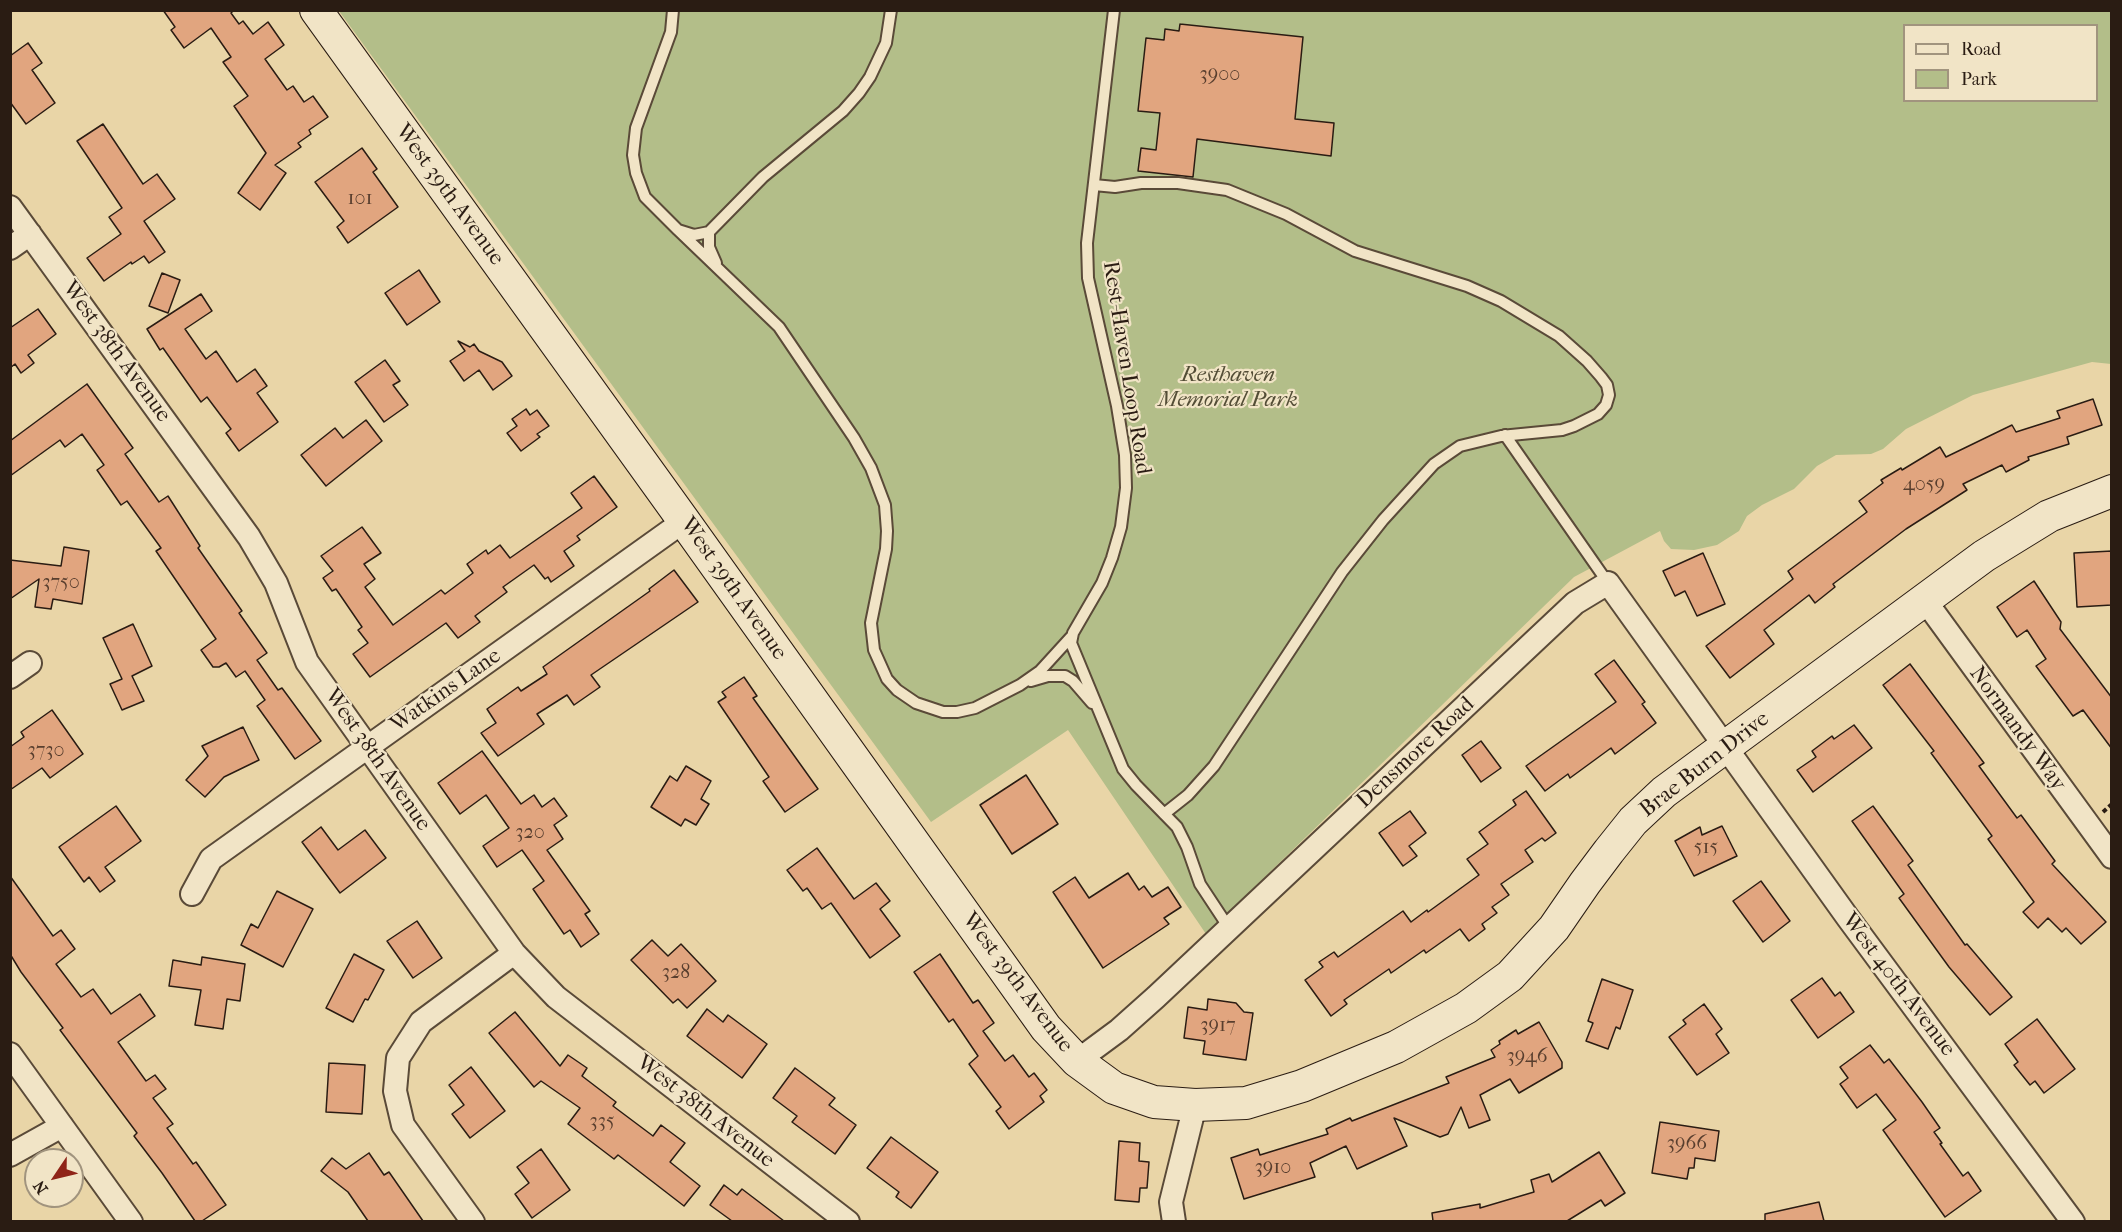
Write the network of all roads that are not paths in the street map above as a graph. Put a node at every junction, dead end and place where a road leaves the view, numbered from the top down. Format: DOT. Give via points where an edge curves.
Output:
graph roads {
  1 [pos="316,10"];
  2 [pos="673,10"];
  3 [pos="891,10"];
  4 [pos="1114,10"];
  5 [pos="1094,185"];
  6 [pos="10,207"];
  7 [pos="678,230"];
  8 [pos="709,232"];
  9 [pos="30,234"];
  10 [pos="10,248"];
  11 [pos="720,271"];
  12 [pos="1505,435"];
  13 [pos="2112,491"];
  14 [pos="684,521"];
  15 [pos="1608,583"];
  16 [pos="1923,600"];
  17 [pos="1071,638"];
  18 [pos="30,663"];
  19 [pos="10,677"];
  20 [pos="1020,685"];
  21 [pos="1100,713"];
  22 [pos="368,747"];
  23 [pos="1724,747"];
  24 [pos="1164,814"];
  25 [pos="2112,857"];
  26 [pos="192,894"];
  27 [pos="1229,928"];
  28 [pos="514,953"];
  29 [pos="10,1054"];
  30 [pos="1077,1061"];
  31 [pos="1195,1105"];
  32 [pos="62,1126"];
  33 [pos="10,1155"];
  34 [pos="131,1221"];
  35 [pos="473,1221"];
  36 [pos="848,1221"];
  37 [pos="1174,1221"];
  38 [pos="2073,1221"];
  1 -- 14 [label="street, West 39th Avenue"];
  2 -- 7 [label="lane" via="671,32 636,128 633,155 645,196"];
  3 -- 8 [label="lane" via="886,43 859,93 843,111 763,177"];
  4 -- 5 [label="lane, Rest-Haven Loop Road"];
  5 -- 12 [label="lane" via="1178,183 1227,190 1286,214 1355,251 1467,286 1535,320 1587,361 1607,386 1609,395 1598,414 1574,426"];
  5 -- 17 [label="lane, Rest-Haven Loop Road" via="1087,243 1088,278 1117,406 1126,488 1112,558"];
  6 -- 9 [label="street, West 38th Avenue"];
  7 -- 8 [label="lane" via="694,235"];
  7 -- 11 [label="lane"];
  8 -- 11 [label="lane" via="709,247"];
  9 -- 10 [label="street"];
  9 -- 22 [label="street, West 38th Avenue" via="249,537 276,584 307,662"];
  11 -- 20 [label="lane" via="791,343 854,438 879,486 885,505 886,540 871,622 874,650 887,679 905,697 943,712 975,708"];
  12 -- 15 [label="lane"];
  12 -- 24 [label="lane" via="1449,452 1408,491 1342,572 1218,761 1188,795"];
  13 -- 16 [label="street, Brae Burn Drive" via="2040,522"];
  14 -- 22 [label="street, Watkins Lane"];
  14 -- 30 [label="street, West 39th Avenue" via="1046,1028"];
  15 -- 23 [label="street"];
  15 -- 27 [label="street, Densmore Road" via="1575,603"];
  16 -- 23 [label="street, Brae Burn Drive"];
  16 -- 25 [label="street, Normandy Way"];
  17 -- 20 [label="lane, Rest-Haven Loop Road" via="1054,658"];
  17 -- 21 [label="lane"];
  18 -- 19 [label="street"];
  20 -- 21 [label="lane" via="1048,676 1065,676"];
  21 -- 24 [label="lane" via="1123,769"];
  22 -- 26 [label="street, Watkins Lane" via="210,860"];
  22 -- 28 [label="street, West 38th Avenue"];
  23 -- 31 [label="street, Brae Burn Drive" via="1664,792 1634,821 1554,928 1510,976 1466,1008 1396,1047 1302,1086 1246,1103"];
  23 -- 38 [label="street, West 40th Avenue"];
  24 -- 27 [label="lane" via="1182,836 1200,884"];
  27 -- 30 [label="street, Densmore Road" via="1137,1015"];
  28 -- 35 [label="street" via="420,1022 398,1058 394,1091 403,1125"];
  28 -- 36 [label="street, West 38th Avenue" via="556,997"];
  29 -- 32 [label="street"];
  30 -- 31 [label="street, West 39th Avenue" via="1114,1088 1154,1102"];
  31 -- 37 [label="street" via="1171,1202"];
  32 -- 33 [label="street"];
  32 -- 34 [label="street"];
}
